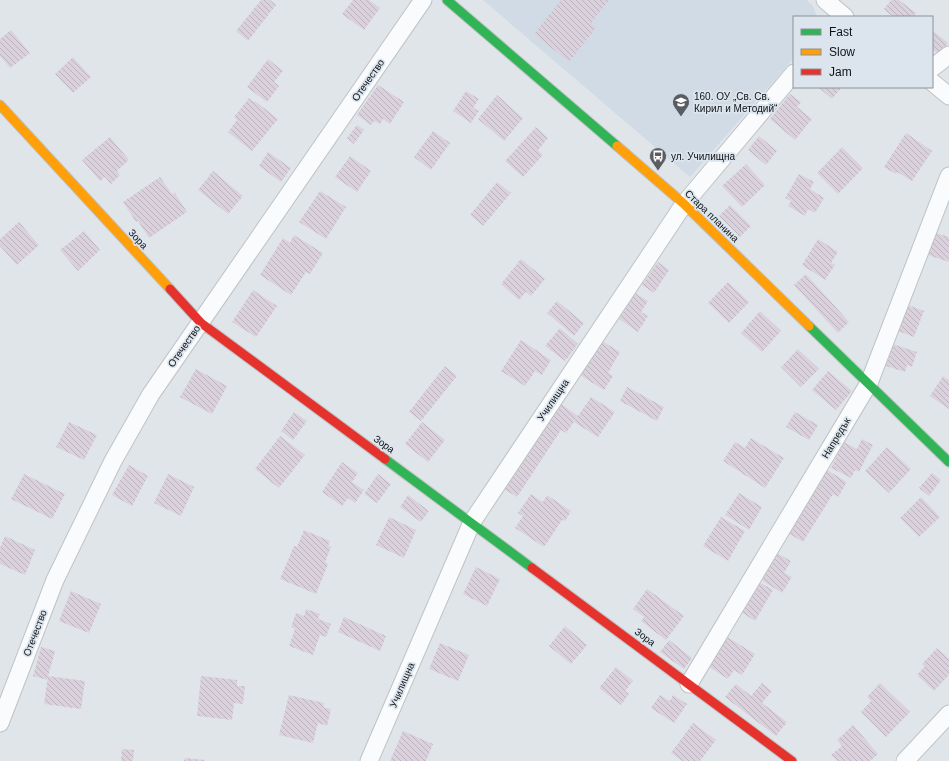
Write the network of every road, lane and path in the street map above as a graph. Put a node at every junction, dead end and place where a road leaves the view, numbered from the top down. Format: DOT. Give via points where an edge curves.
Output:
graph roads {
  1 [pos="423,0"];
  2 [pos="447,0"];
  3 [pos="826,0"];
  4 [pos="843,16"];
  5 [pos="949,55"];
  6 [pos="933,67"];
  7 [pos="793,74"];
  8 [pos="933,83"];
  9 [pos="949,96"];
  10 [pos="0,105"];
  11 [pos="949,176"];
  12 [pos="684,204"];
  13 [pos="201,323"];
  14 [pos="869,383"];
  15 [pos="949,462"];
  16 [pos="472,522"];
  17 [pos="689,684"];
  18 [pos="949,714"];
  19 [pos="0,723"];
  20 [pos="369,761"];
  21 [pos="792,761"];
  22 [pos="905,761"];
  1 -- 13 [label="street, Отечество"];
  2 -- 12 [label="street, Стара планина"];
  3 -- 4 [label="street"];
  5 -- 6 [label="street"];
  7 -- 12 [label="street, Училищна"];
  8 -- 9 [label="street"];
  10 -- 13 [label="street, Зора"];
  11 -- 14 [label="street, Напредък"];
  12 -- 14 [label="street, Стара планина"];
  12 -- 16 [label="street, Училищна"];
  13 -- 16 [label="street, Зора"];
  13 -- 19 [label="street, Отечество" via="151,394 113,461 56,580"];
  14 -- 15 [label="street, Стара планина"];
  14 -- 17 [label="street, Напредък"];
  16 -- 17 [label="street, Зора"];
  16 -- 20 [label="street, Училищна"];
  17 -- 21 [label="street, Зора"];
  18 -- 22 [label="street"];
}
